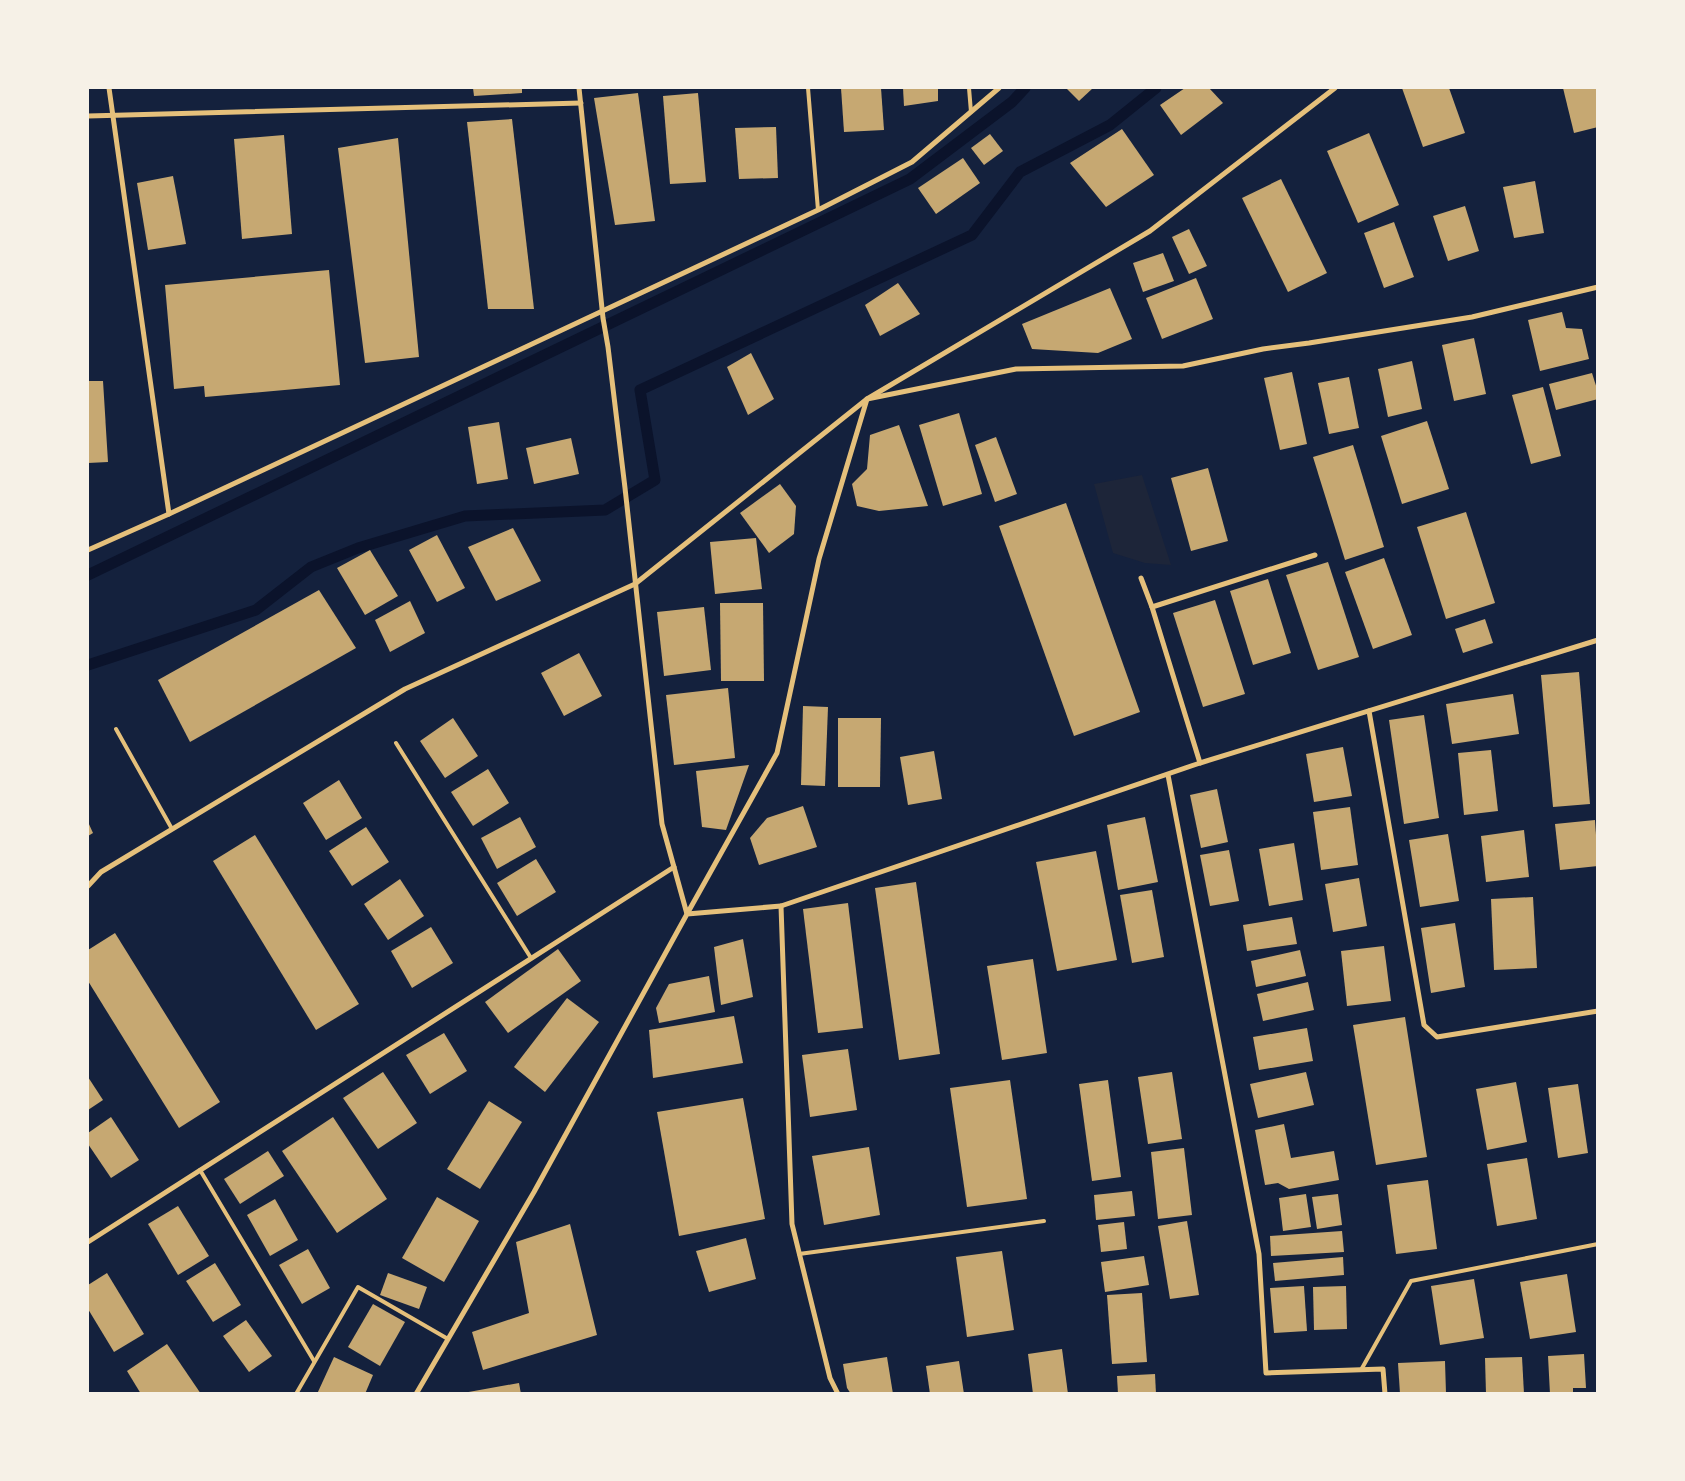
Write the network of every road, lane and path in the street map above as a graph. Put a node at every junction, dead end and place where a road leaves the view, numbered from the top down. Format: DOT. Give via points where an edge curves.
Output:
graph roads {
  1 [pos="110,88"];
  2 [pos="579,88"];
  3 [pos="808,88"];
  4 [pos="968,88"];
  5 [pos="999,88"];
  6 [pos="1335,88"];
  7 [pos="580,103"];
  8 [pos="971,112"];
  9 [pos="113,114"];
  10 [pos="88,116"];
  11 [pos="818,210"];
  12 [pos="1598,287"];
  13 [pos="603,311"];
  14 [pos="867,399"];
  15 [pos="169,514"];
  16 [pos="88,550"];
  17 [pos="1315,555"];
  18 [pos="1141,578"];
  19 [pos="636,584"];
  20 [pos="1152,607"];
  21 [pos="1598,640"];
  22 [pos="1369,711"];
  23 [pos="116,728"];
  24 [pos="396,743"];
  25 [pos="1200,763"];
  26 [pos="1168,775"];
  27 [pos="172,829"];
  28 [pos="674,867"];
  29 [pos="88,886"];
  30 [pos="781,906"];
  31 [pos="687,914"];
  32 [pos="531,958"];
  33 [pos="1598,1011"];
  34 [pos="200,1170"];
  35 [pos="1044,1221"];
  36 [pos="88,1242"];
  37 [pos="1598,1244"];
  38 [pos="799,1254"];
  39 [pos="448,1339"];
  40 [pos="314,1361"];
  41 [pos="1361,1370"];
  42 [pos="296,1394"];
  43 [pos="416,1394"];
  44 [pos="838,1394"];
  45 [pos="1384,1394"];
  1 -- 9 [label="street"];
  2 -- 7 [label="street"];
  3 -- 11 [label="lane"];
  4 -- 8 [label="lane"];
  5 -- 8 [label="street"];
  6 -- 14 [label="street" via="1150,231"];
  7 -- 9 [label="street"];
  7 -- 13 [label="street"];
  8 -- 11 [label="street" via="912,162"];
  9 -- 10 [label="street"];
  9 -- 15 [label="street"];
  11 -- 13 [label="street"];
  12 -- 14 [label="street" via="1472,317 1263,348 1183,366 1016,369"];
  13 -- 15 [label="street"];
  13 -- 19 [label="street"];
  14 -- 19 [label="street"];
  14 -- 31 [label="street" via="819,559 776,752"];
  15 -- 16 [label="street"];
  17 -- 20 [label="street"];
  18 -- 20 [label="street"];
  19 -- 27 [label="street" via="405,689"];
  19 -- 28 [label="street" via="662,824"];
  20 -- 25 [label="street"];
  21 -- 22 [label="street"];
  22 -- 25 [label="street"];
  22 -- 33 [label="street" via="1424,1024 1437,1037"];
  23 -- 27 [label="lane"];
  24 -- 32 [label="lane"];
  25 -- 26 [label="street"];
  26 -- 30 [label="street"];
  26 -- 41 [label="street" via="1259,1254 1266,1372"];
  27 -- 29 [label="street" via="101,872"];
  28 -- 31 [label="street"];
  28 -- 32 [label="street"];
  30 -- 31 [label="street"];
  30 -- 38 [label="street" via="792,1224"];
  31 -- 39 [label="street" via="534,1192"];
  32 -- 34 [label="street"];
  34 -- 36 [label="street"];
  34 -- 40 [label="lane"];
  35 -- 38 [label="lane"];
  37 -- 41 [label="lane" via="1411,1281"];
  38 -- 44 [label="street" via="830,1378"];
  39 -- 40 [label="lane" via="358,1287"];
  39 -- 43 [label="street"];
  40 -- 42 [label="lane"];
  41 -- 45 [label="street" via="1383,1369"];
}
